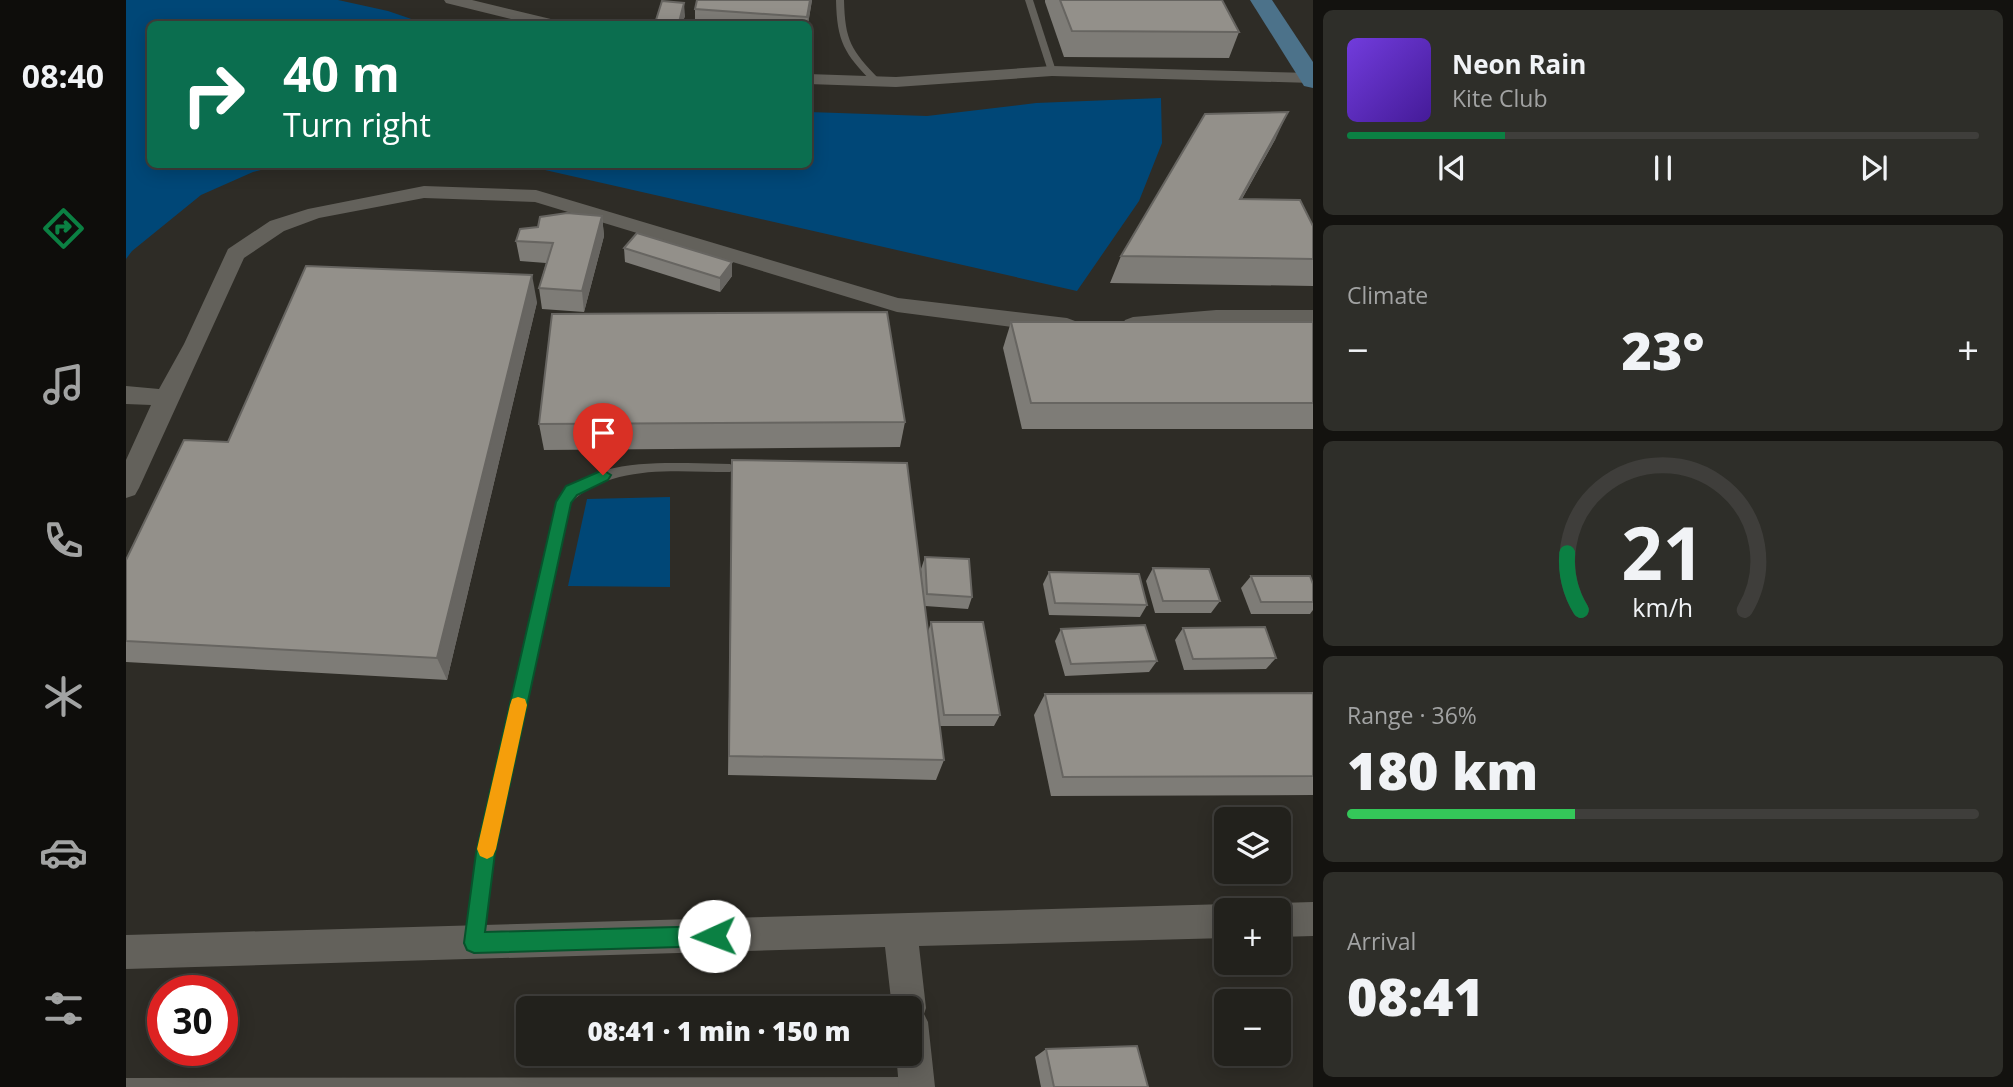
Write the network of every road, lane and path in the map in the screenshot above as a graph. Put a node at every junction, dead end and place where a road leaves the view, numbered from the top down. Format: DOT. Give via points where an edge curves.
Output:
graph roads {
  1 [pos="452,0"];
  2 [pos="840,0"];
  3 [pos="1029,0"];
  4 [pos="1261,0"];
  5 [pos="537,21"];
  6 [pos="1052,71"];
  7 [pos="812,79"];
  8 [pos="1312,80"];
  9 [pos="876,81"];
  10 [pos="1313,317"];
  11 [pos="1111,327"];
  12 [pos="1085,329"];
  13 [pos="126,395"];
  14 [pos="166,398"];
  15 [pos="730,468"];
  16 [pos="126,488"];
  17 [pos="1313,919"];
  18 [pos="1291,920"];
  19 [pos="1214,921"];
  20 [pos="900,931"];
  21 [pos="474,943"];
  22 [pos="126,952"];
  23 [pos="907,996"];
  24 [pos="915,1066"];
  25 [pos="126,1086"];
  26 [pos="741,1086"];
  27 [pos="917,1086"];
  1 -- 5 [label="street"];
  2 -- 9 [label="lane" via="842,39"];
  3 -- 6 [label="lane"];
  4 -- 8 [label="street"];
  6 -- 8 [label="street"];
  6 -- 9 [label="street"];
  7 -- 9 [label="street"];
  10 -- 11 [label="street" via="1216,318"];
  12 -- 14 [label="street" via="897,305 536,196 424,192 277,226 235,254"];
  13 -- 14 [label="street"];
  14 -- 16 [label="street"];
  15 -- 21 [label="lane" via="625,470 581,484 564,502 486,853"];
  17 -- 18 [label="street"];
  19 -- 20 [label="street"];
  20 -- 21 [label="street"];
  20 -- 23 [label="street"];
  21 -- 22 [label="street"];
  24 -- 27 [label="street"];
  25 -- 26 [label="lane"];
  26 -- 27 [label="lane"];
}
